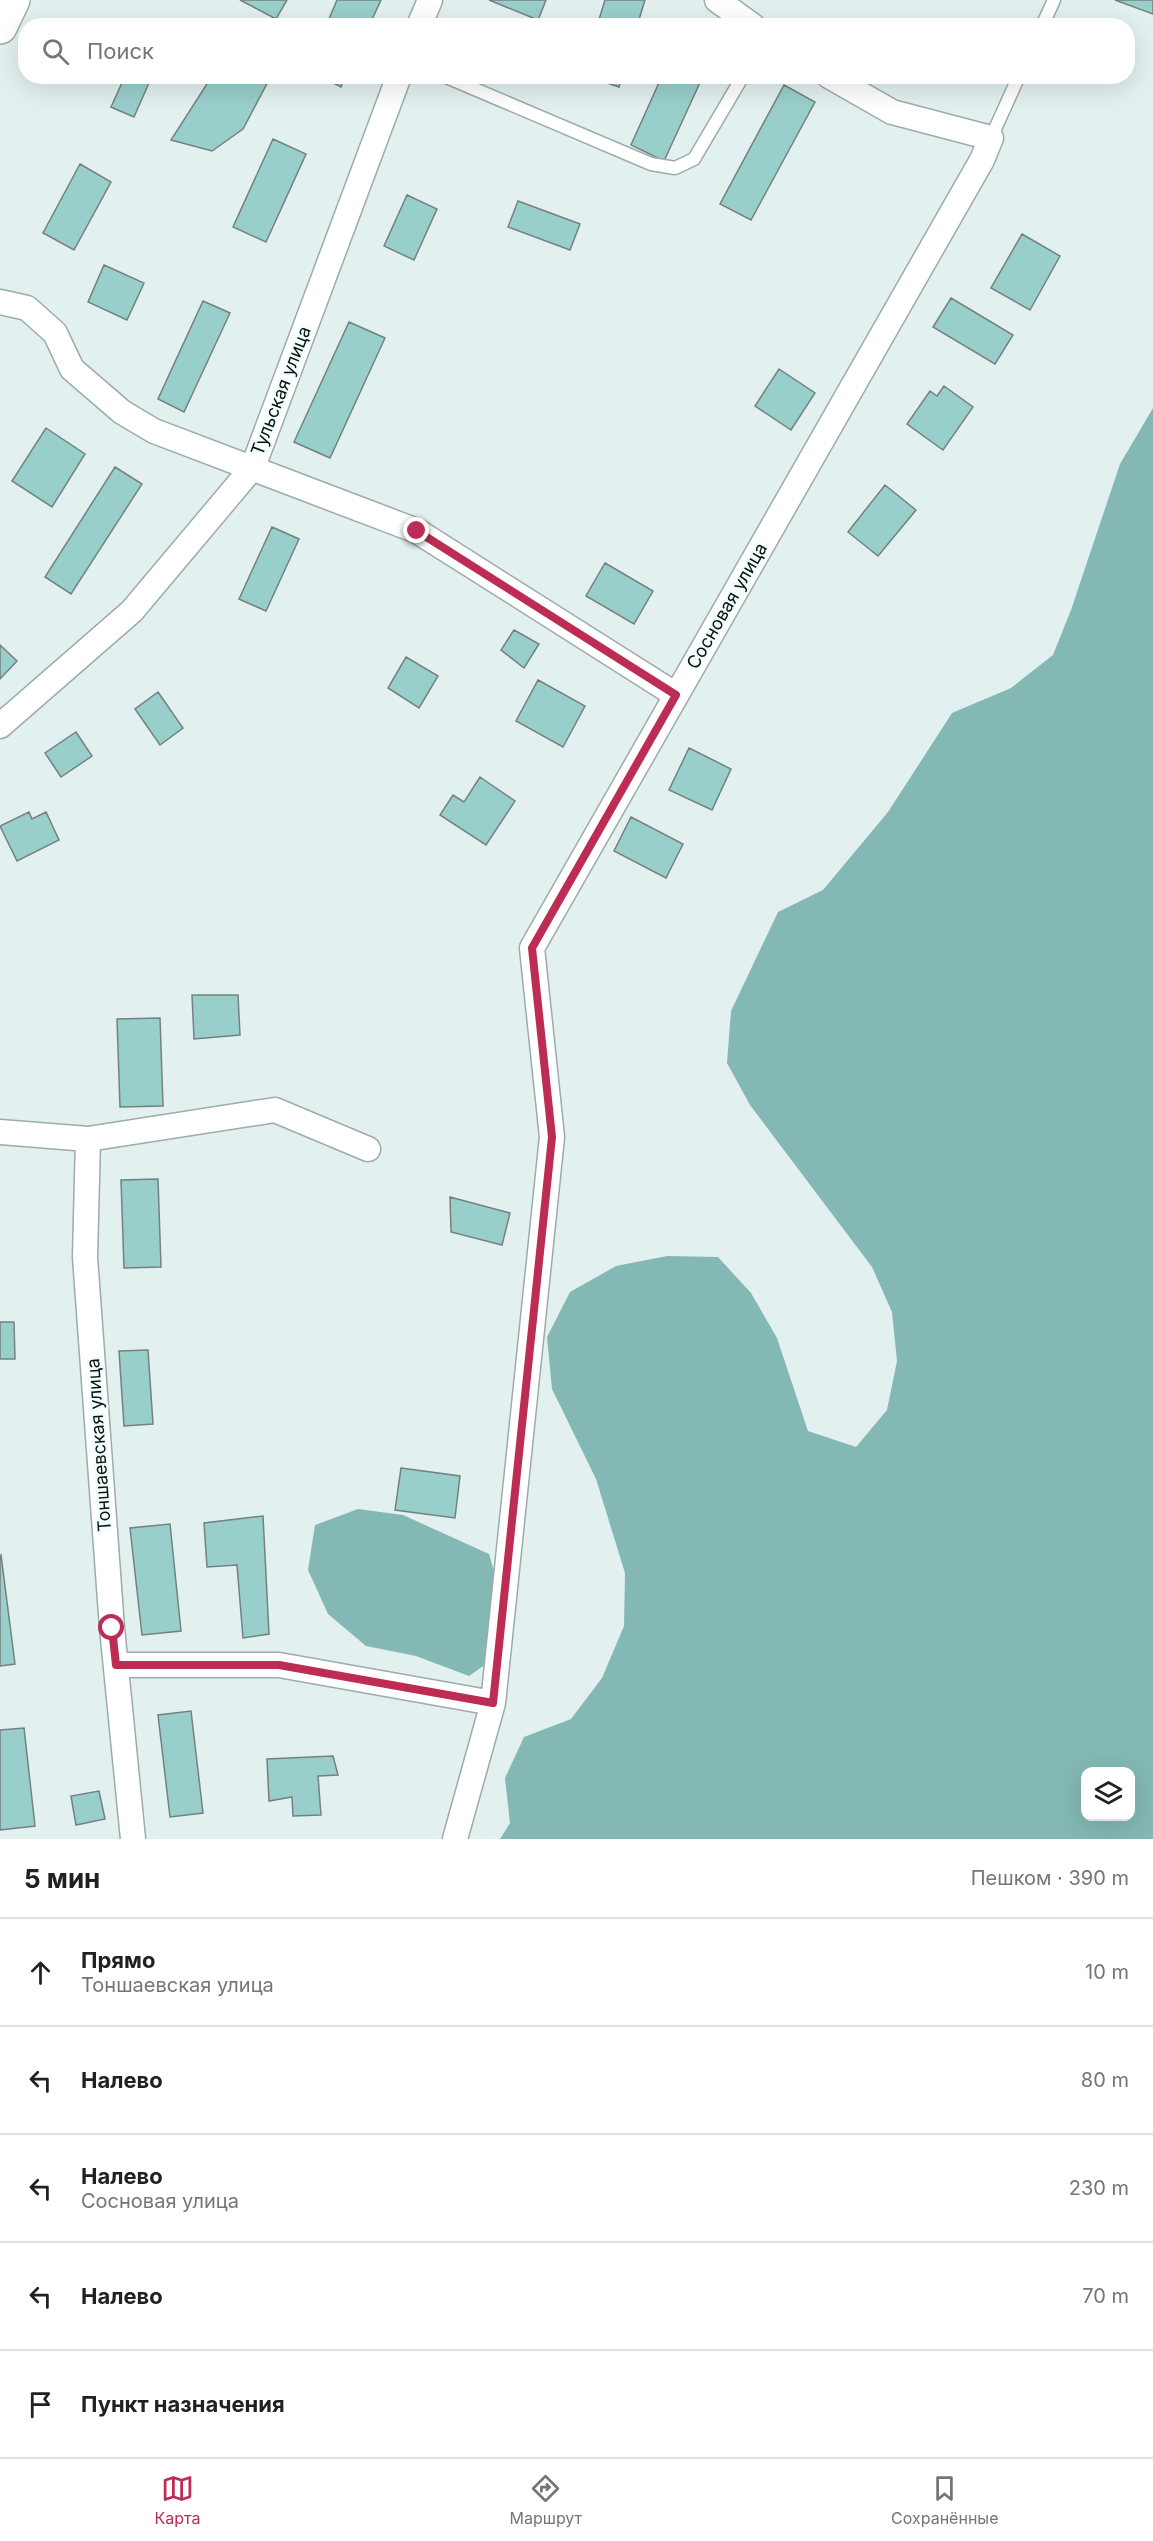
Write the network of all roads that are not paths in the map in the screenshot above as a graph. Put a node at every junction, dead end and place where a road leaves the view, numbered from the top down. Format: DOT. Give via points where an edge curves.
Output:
graph roads {
  1 [pos="13,0"];
  2 [pos="430,0"];
  3 [pos="717,0"];
  4 [pos="1054,0"];
  5 [pos="422,18"];
  6 [pos="742,18"];
  7 [pos="1046,18"];
  8 [pos="0,27"];
  9 [pos="396,84"];
  10 [pos="463,84"];
  11 [pos="738,84"];
  12 [pos="843,84"];
  13 [pos="1015,84"];
  14 [pos="991,138"];
  15 [pos="0,302"];
  16 [pos="253,467"];
  17 [pos="676,695"];
  18 [pos="0,726"];
  19 [pos="0,1132"];
  20 [pos="88,1139"];
  21 [pos="368,1149"];
  22 [pos="116,1665"];
  23 [pos="493,1703"];
  24 [pos="134,1839"];
  25 [pos="455,1839"];
  1 -- 8 [label="main road"];
  2 -- 5 [label="street"];
  3 -- 6 [label="street"];
  4 -- 7 [label="lane"];
  9 -- 16 [label="street, Тульская улица"];
  10 -- 11 [label="lane" via="651,164 675,168 694,159"];
  12 -- 14 [label="street" via="892,112"];
  13 -- 14 [label="lane"];
  14 -- 17 [label="street, Сосновая улица" via="976,171"];
  15 -- 16 [label="street" via="27,308 34,314 55,333 72,369 122,412 154,431"];
  16 -- 17 [label="street" via="417,531"];
  16 -- 18 [label="street, Тульская улица" via="132,611"];
  17 -- 23 [label="street, Сосновая улица" via="532,948 552,1137"];
  19 -- 20 [label="street"];
  20 -- 21 [label="street" via="274,1110"];
  20 -- 22 [label="street, Тоншаевская улица" via="85,1257"];
  22 -- 23 [label="street" via="279,1665"];
  22 -- 24 [label="street, Тоншаевская улица"];
  23 -- 25 [label="street, Сосновая улица"];
}
